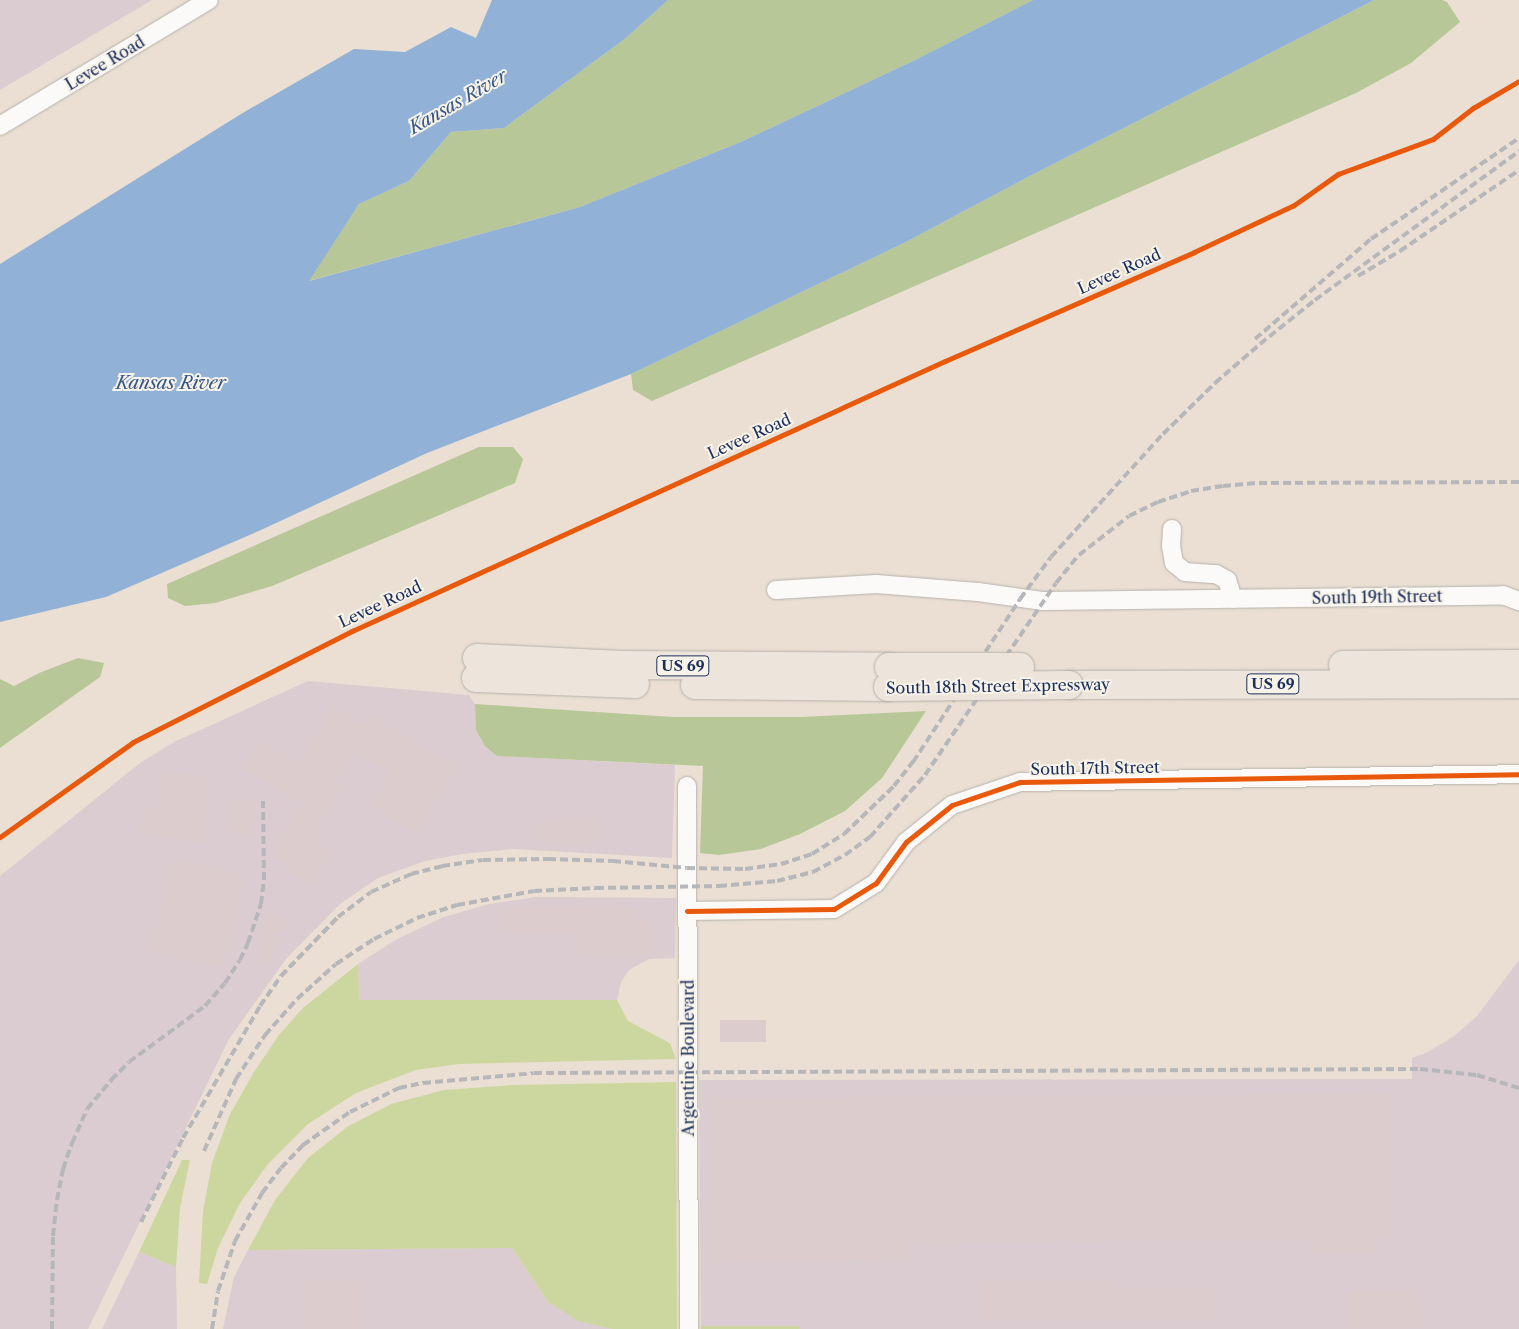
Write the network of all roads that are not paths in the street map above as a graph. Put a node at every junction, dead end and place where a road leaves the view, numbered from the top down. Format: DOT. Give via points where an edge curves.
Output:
graph roads {
  1 [pos="209,0"];
  2 [pos="0,126"];
  3 [pos="1172,529"];
  4 [pos="776,590"];
  5 [pos="1233,599"];
  6 [pos="1519,601"];
  7 [pos="1519,664"];
  8 [pos="477,668"];
  9 [pos="1476,674"];
  10 [pos="1519,684"];
  11 [pos="1519,774"];
  12 [pos="686,786"];
  13 [pos="686,911"];
  14 [pos="689,1329"];
  1 -- 2 [label="street, Levee Road"];
  3 -- 5 [label="street" via="1174,562 1185,572 1216,574 1228,580"];
  4 -- 5 [label="street, South 19th Street" via="876,584 1043,601"];
  5 -- 6 [label="street, South 19th Street" via="1503,595"];
  7 -- 9 [label="highway, South 18th Street Expressway / US 69"];
  8 -- 9 [label="highway, South 18th Street Expressway / US 69, bridge" via="589,683 888,677"];
  9 -- 10 [label="highway, South 18th Street Expressway / US 69"];
  11 -- 13 [label="street, South 17th Street" via="1020,782 952,804 906,842 876,883 834,909"];
  12 -- 13 [label="street, Argentine Boulevard"];
  13 -- 14 [label="street, Argentine Boulevard"];
}
